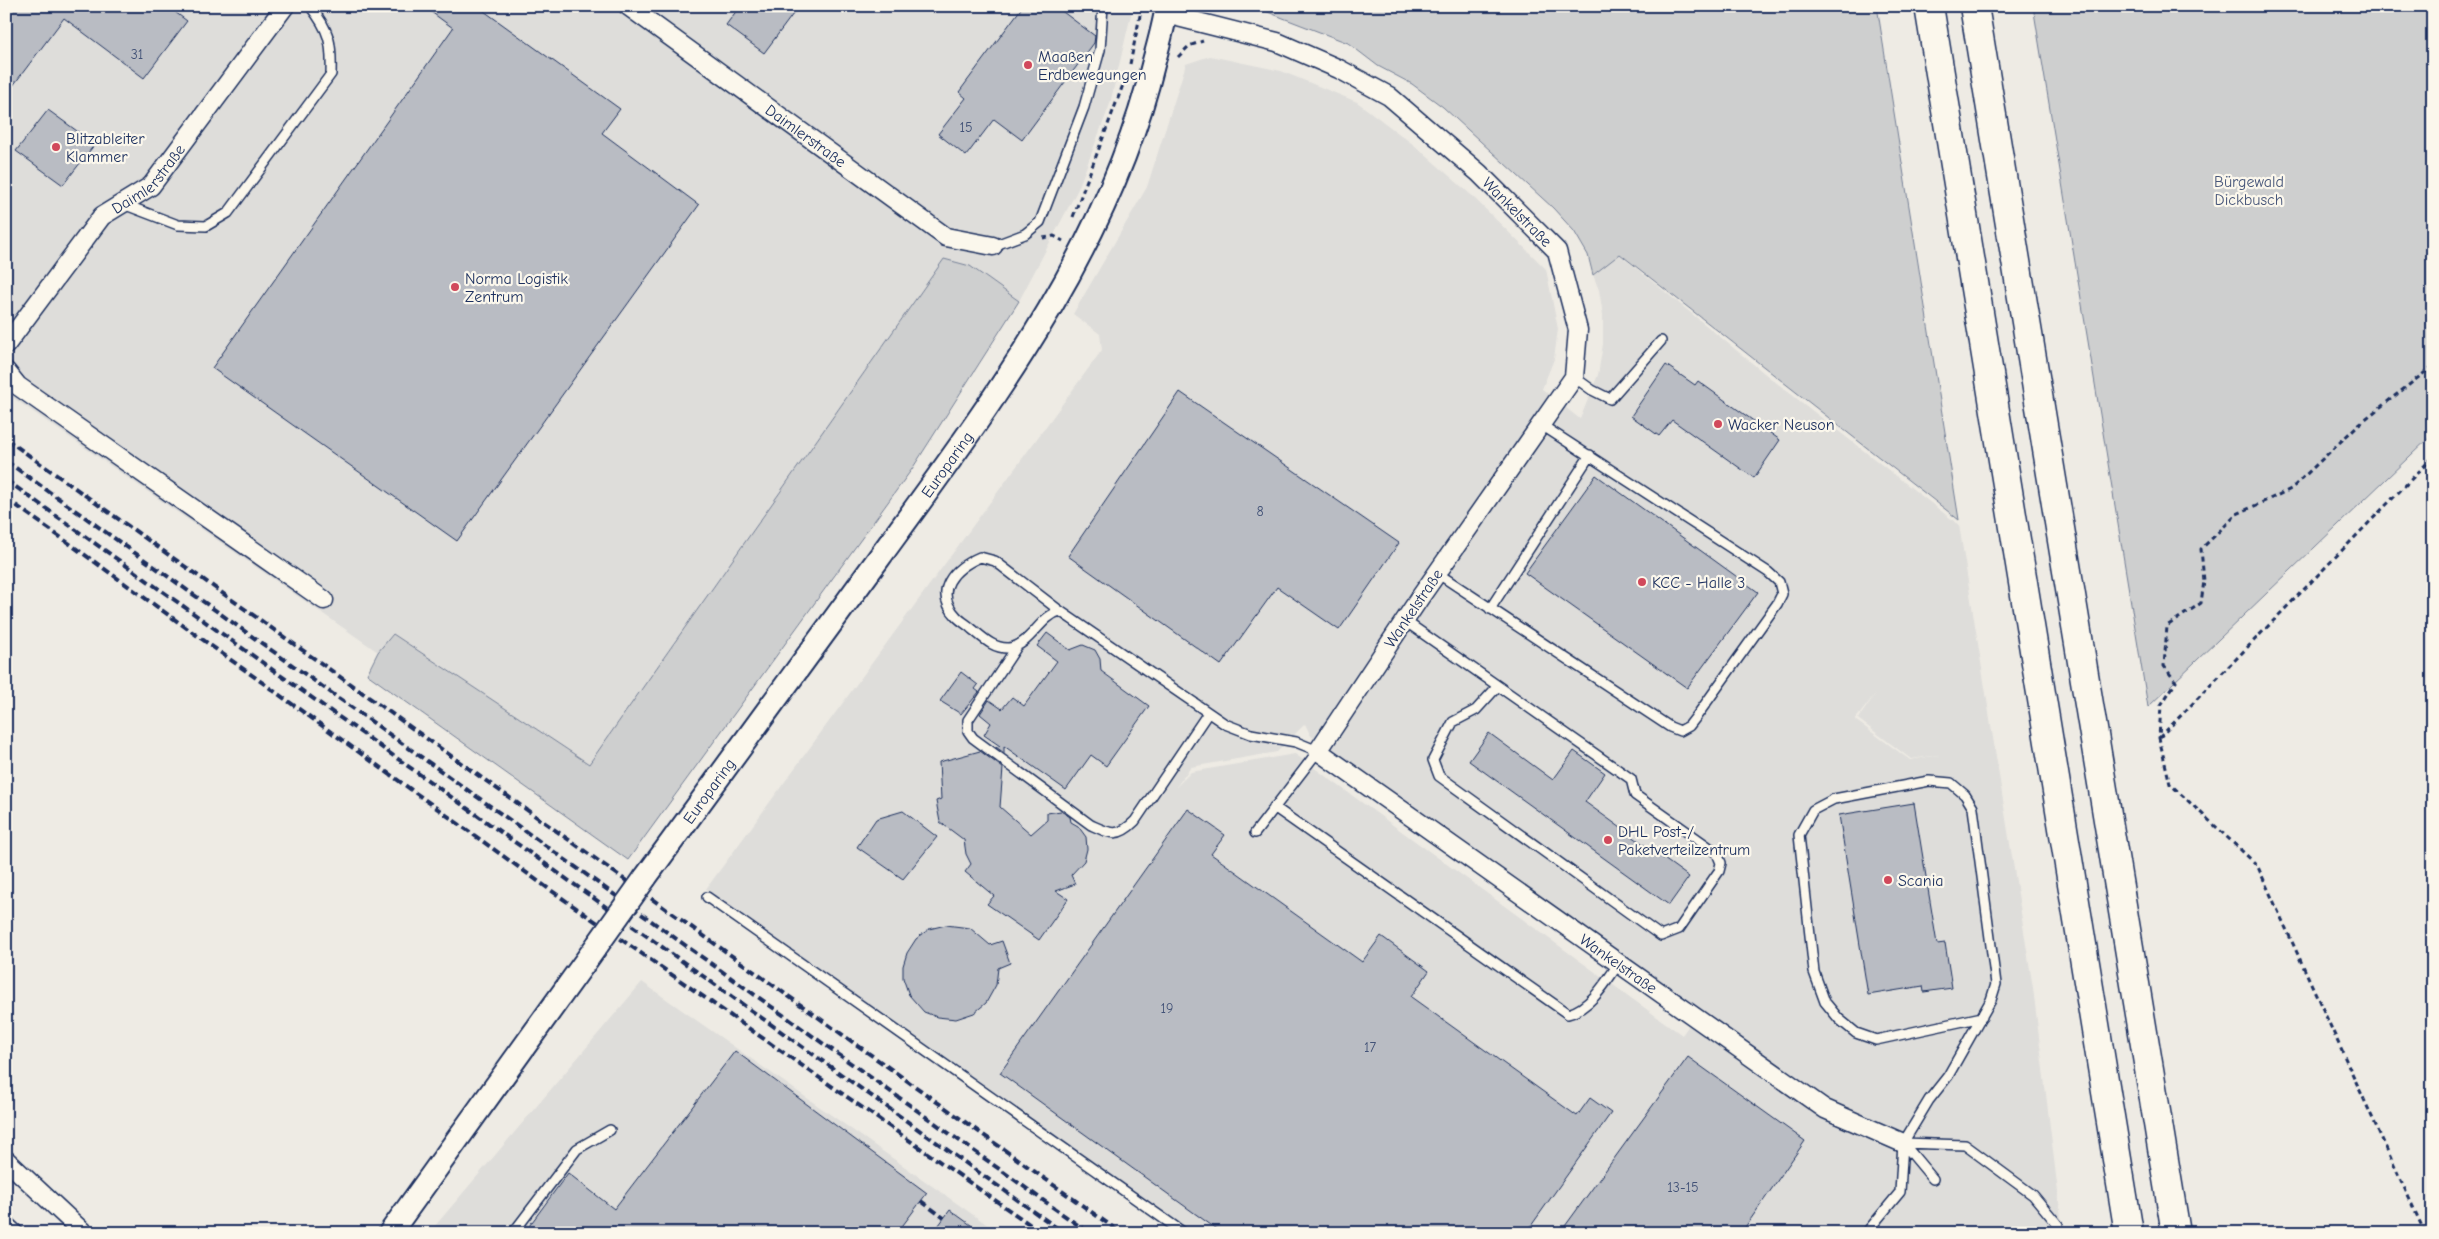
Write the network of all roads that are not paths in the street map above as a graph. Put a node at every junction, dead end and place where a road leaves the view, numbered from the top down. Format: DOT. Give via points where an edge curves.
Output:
graph roads {
  1 [pos="285,6"];
  2 [pos="310,6"];
  3 [pos="628,6"];
  4 [pos="1103,6"];
  5 [pos="1928,6"];
  6 [pos="1974,6"];
  7 [pos="1166,10"];
  8 [pos="122,204"];
  9 [pos="993,246"];
  10 [pos="1661,341"];
  11 [pos="6,345"];
  12 [pos="6,371"];
  13 [pos="1574,377"];
  14 [pos="1540,424"];
  15 [pos="1590,456"];
  16 [pos="1437,573"];
  17 [pos="324,600"];
  18 [pos="1490,609"];
  19 [pos="1060,611"];
  20 [pos="1405,621"];
  21 [pos="1018,646"];
  22 [pos="1497,687"];
  23 [pos="1208,713"];
  24 [pos="1318,751"];
  25 [pos="1274,807"];
  26 [pos="1255,833"];
  27 [pos="707,898"];
  28 [pos="1618,963"];
  29 [pos="1982,1017"];
  30 [pos="610,1130"];
  31 [pos="1903,1143"];
  32 [pos="6,1160"];
  33 [pos="1933,1179"];
  34 [pos="6,1220"];
  35 [pos="20,1233"];
  36 [pos="84,1233"];
  37 [pos="390,1233"];
  38 [pos="513,1233"];
  39 [pos="1184,1233"];
  40 [pos="1866,1233"];
  41 [pos="2060,1233"];
  42 [pos="2129,1233"];
  43 [pos="2176,1233"];
  1 -- 8 [label="street, Daimlerstraße" via="151,186"];
  2 -- 8 [label="lane" via="322,21 332,46 331,74 228,213 206,226 178,225"];
  3 -- 9 [label="street, Daimlerstraße" via="946,237"];
  4 -- 9 [label="lane" via="1100,50 1084,107 1040,222 1024,234"];
  5 -- 42 [label="highway"];
  6 -- 43 [label="highway"];
  7 -- 13 [label="street, Wankelstraße" via="1277,42 1339,69 1389,96 1479,173 1557,251 1578,330"];
  7 -- 37 [label="street, Europaring, bridge" via="1146,96 1126,158 1076,265 1041,324 933,483"];
  8 -- 11 [label="street, Daimlerstraße" via="102,216"];
  10 -- 13 [label="lane" via="1610,399"];
  12 -- 17 [label="street" via="18,386"];
  13 -- 14 [label="street, Wankelstraße"];
  14 -- 15 [label="lane"];
  14 -- 16 [label="street, Wankelstraße"];
  15 -- 18 [label="lane"];
  15 -- 18 [label="lane" via="1768,572 1779,582 1782,594 1777,604 1696,717 1680,731 1670,728"];
  16 -- 18 [label="lane"];
  16 -- 20 [label="street, Wankelstraße"];
  19 -- 21 [label="lane" via="1052,613"];
  19 -- 21 [label="lane" via="995,561 980,557 964,564 952,575 946,592 948,603 958,617 994,646"];
  19 -- 23 [label="lane"];
  20 -- 22 [label="lane"];
  20 -- 24 [label="street, Wankelstraße"];
  21 -- 23 [label="lane" via="968,720 968,731 973,738 1091,825 1107,833 1125,830 1134,821"];
  22 -- 22 [label="lane" via="1476,710 1452,722 1433,760 1439,776 1661,936 1679,929 1719,870 1721,864 1717,853 1635,795 1631,779"];
  23 -- 24 [label="lane" via="1251,734 1296,742"];
  24 -- 25 [label="lane"];
  24 -- 28 [label="street, Wankelstraße"];
  25 -- 26 [label="lane"];
  25 -- 28 [label="lane" via="1568,1014 1579,1011 1601,988"];
  27 -- 39 [label="lane"];
  28 -- 31 [label="street, Wankelstraße" via="1824,1109"];
  29 -- 29 [label="lane" via="1996,984 1973,808 1965,795 1951,783 1929,781 1834,799 1813,810 1799,835 1814,972 1825,1002 1856,1033 1876,1040"];
  29 -- 31 [label="lane" via="1948,1076"];
  30 -- 38 [label="lane" via="578,1149"];
  31 -- 33 [label="lane"];
  31 -- 40 [label="lane" via="1900,1192"];
  31 -- 41 [label="lane" via="1965,1145 2034,1195 2058,1225"];
  32 -- 36 [label="street"];
  34 -- 35 [label="lane"];
}
